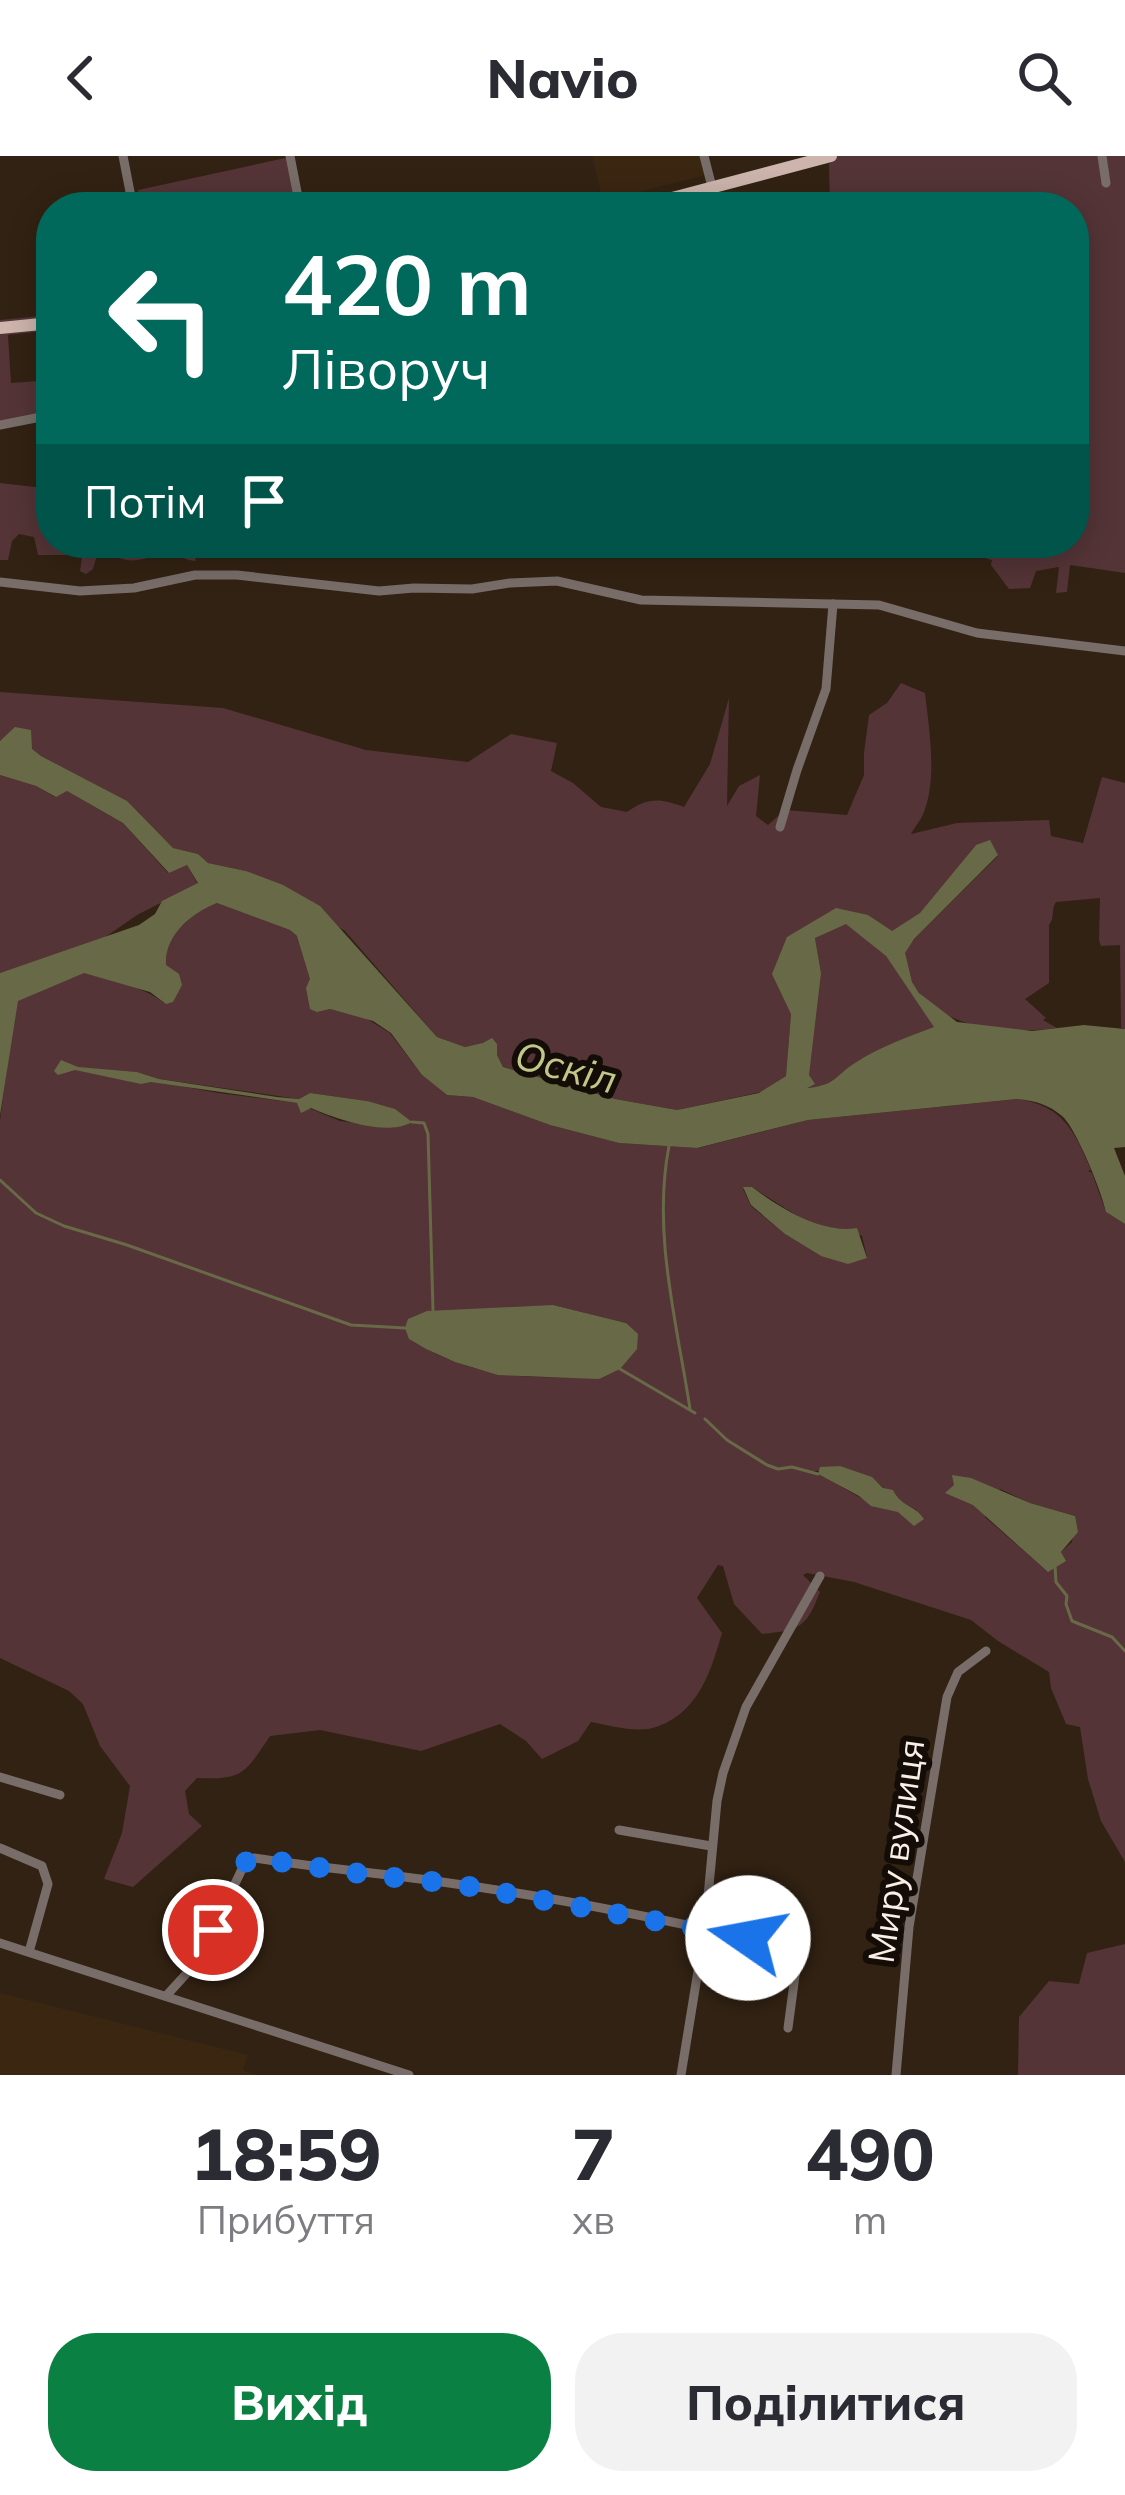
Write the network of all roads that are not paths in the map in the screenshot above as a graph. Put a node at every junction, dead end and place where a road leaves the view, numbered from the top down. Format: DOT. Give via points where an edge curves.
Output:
graph roads {
  1 [pos="123,156"];
  2 [pos="290,156"];
  3 [pos="704,156"];
  4 [pos="831,156"];
  5 [pos="1102,156"];
  6 [pos="1106,183"];
  7 [pos="712,188"];
  8 [pos="130,192"];
  9 [pos="297,192"];
  10 [pos="696,192"];
  11 [pos="36,324"];
  12 [pos="0,328"];
  13 [pos="36,418"];
  14 [pos="0,425"];
  15 [pos="0,582"];
  16 [pos="832,604"];
  17 [pos="1125,651"];
  18 [pos="780,827"];
  19 [pos="820,1576"];
  20 [pos="986,1651"];
  21 [pos="0,1777"];
  22 [pos="60,1795"];
  23 [pos="619,1830"];
  24 [pos="711,1846"];
  25 [pos="0,1848"];
  26 [pos="705,1928"];
  27 [pos="0,1943"];
  28 [pos="29,1952"];
  29 [pos="166,1996"];
  30 [pos="788,2028"];
  31 [pos="405,2074"];
  32 [pos="681,2075"];
  33 [pos="896,2075"];
  1 -- 8 [label="street"];
  2 -- 9 [label="street"];
  3 -- 7 [label="street"];
  4 -- 7 [label="main road"];
  5 -- 6 [label="street"];
  7 -- 10 [label="main road"];
  11 -- 12 [label="main road"];
  13 -- 14 [label="street"];
  15 -- 16 [label="street" via="80,591 237,575 379,591 557,581 641,600"];
  16 -- 17 [label="street" via="879,605 977,633"];
  16 -- 18 [label="street" via="826,689"];
  19 -- 24 [label="street" via="746,1707 716,1801"];
  20 -- 33 [label="street, Миру вулиця" via="958,1672 946,1696 909,1927"];
  21 -- 22 [label="street"];
  23 -- 24 [label="street"];
  24 -- 26 [label="street"];
  25 -- 28 [label="street" via="47,1874"];
  26 -- 29 [label="street" via="254,1858 198,1961"];
  26 -- 30 [label="street" via="797,1952"];
  26 -- 32 [label="street"];
  27 -- 28 [label="street"];
  28 -- 29 [label="street"];
  29 -- 31 [label="street"];
}
